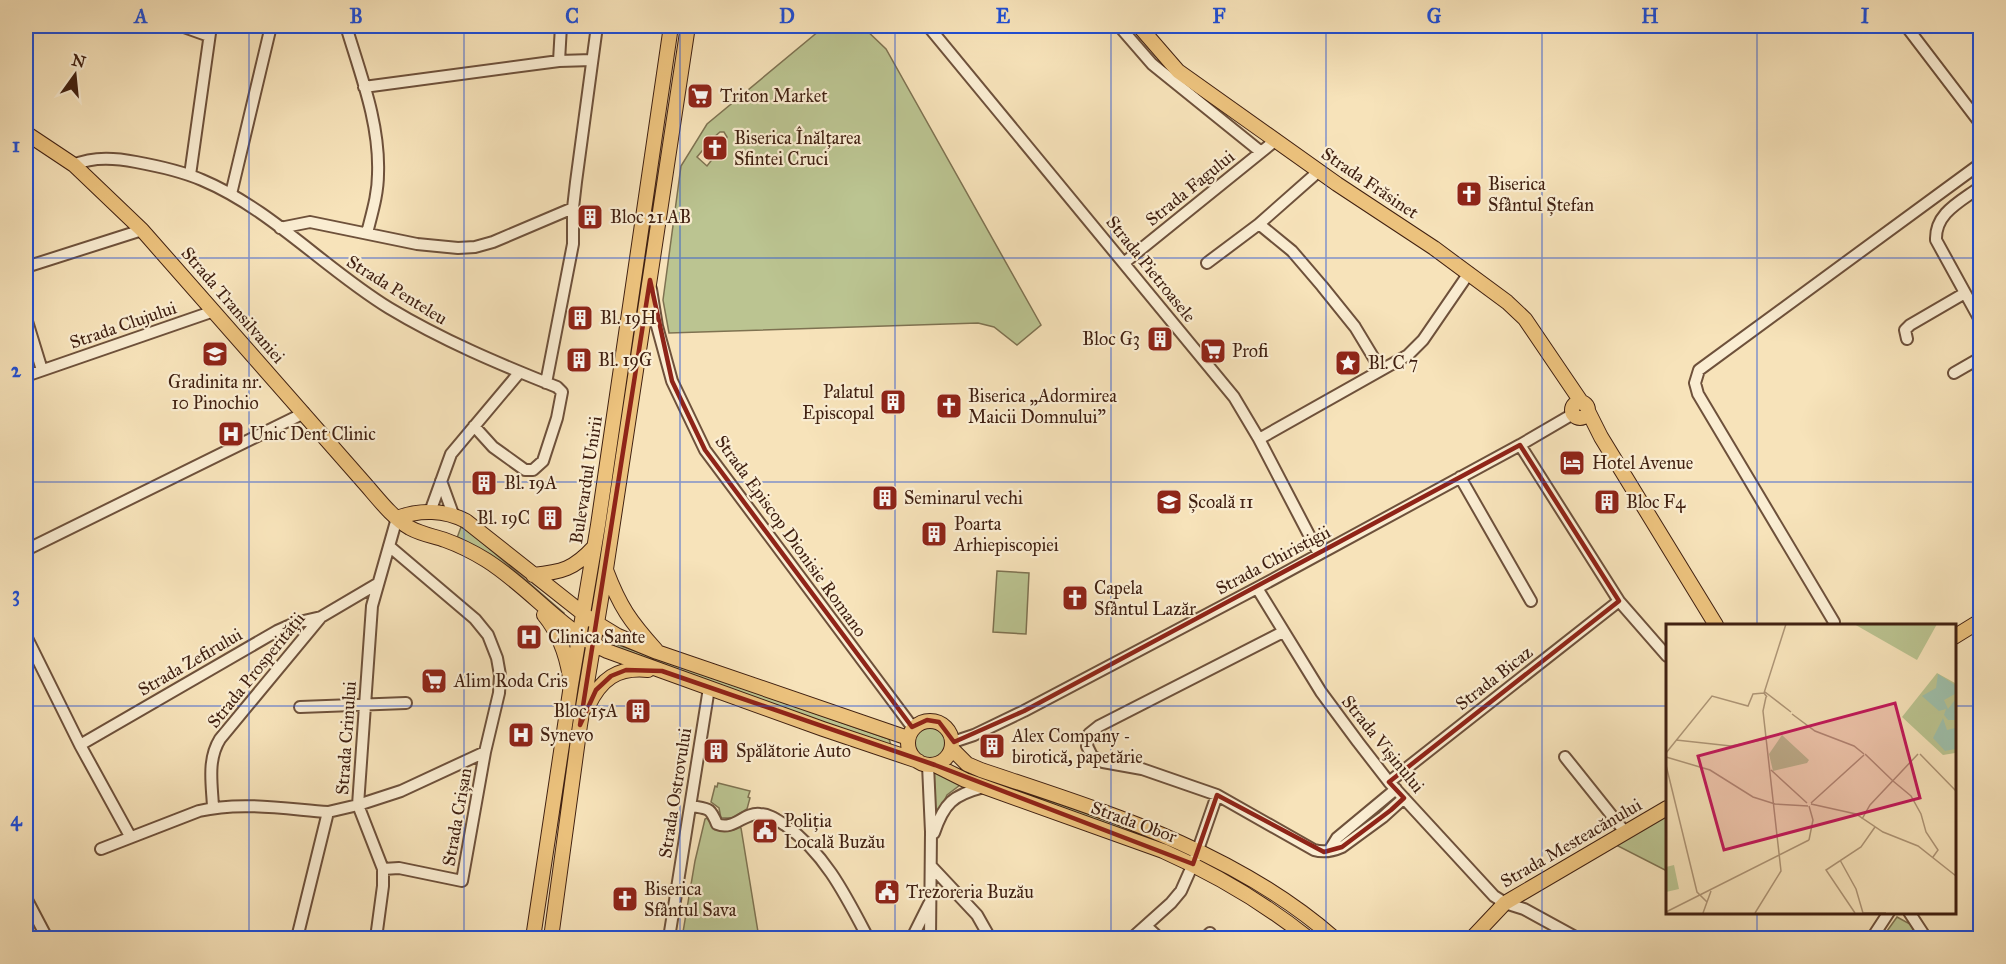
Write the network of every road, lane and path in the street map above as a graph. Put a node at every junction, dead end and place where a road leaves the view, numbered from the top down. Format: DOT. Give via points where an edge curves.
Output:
graph roads {
  1 [pos="181,26"];
  2 [pos="272,26"];
  3 [pos="346,26"];
  4 [pos="561,26"];
  5 [pos="597,26"];
  6 [pos="671,26"];
  7 [pos="688,26"];
  8 [pos="928,26"];
  9 [pos="1119,26"];
  10 [pos="1906,26"];
  11 [pos="1143,29"];
  12 [pos="210,31"];
  13 [pos="592,60"];
  14 [pos="559,62"];
  15 [pos="364,87"];
  16 [pos="1980,123"];
  17 [pos="26,134"];
  18 [pos="1276,140"];
  19 [pos="1262,152"];
  20 [pos="1980,164"];
  21 [pos="74,165"];
  22 [pos="1319,171"];
  23 [pos="190,175"];
  24 [pos="1980,187"];
  25 [pos="231,194"];
  26 [pos="573,208"];
  27 [pos="1259,224"];
  28 [pos="280,228"];
  29 [pos="142,230"];
  30 [pos="367,233"];
  31 [pos="1125,262"];
  32 [pos="1207,263"];
  33 [pos="26,267"];
  34 [pos="1469,273"];
  35 [pos="650,280"];
  36 [pos="1965,292"];
  37 [pos="214,311"];
  38 [pos="26,318"];
  39 [pos="1980,320"];
  40 [pos="1907,339"];
  41 [pos="1980,358"];
  42 [pos="42,370"];
  43 [pos="1381,370"];
  44 [pos="519,373"];
  45 [pos="1954,373"];
  46 [pos="26,376"];
  47 [pos="546,383"];
  48 [pos="1578,411"];
  49 [pos="304,413"];
  50 [pos="474,426"];
  51 [pos="1259,439"];
  52 [pos="1520,445"];
  53 [pos="1460,477"];
  54 [pos="441,481"];
  55 [pos="430,512"];
  56 [pos="453,514"];
  57 [pos="397,518"];
  58 [pos="426,534"];
  59 [pos="444,540"];
  60 [pos="389,546"];
  61 [pos="594,548"];
  62 [pos="26,550"];
  63 [pos="1319,554"];
  64 [pos="606,569"];
  65 [pos="533,575"];
  66 [pos="377,584"];
  67 [pos="1257,588"];
  68 [pos="525,589"];
  69 [pos="1531,601"];
  70 [pos="1619,601"];
  71 [pos="583,614"];
  72 [pos="321,617"];
  73 [pos="1980,621"];
  74 [pos="1834,622"];
  75 [pos="597,624"];
  76 [pos="1715,624"];
  77 [pos="1282,632"];
  78 [pos="26,636"];
  79 [pos="579,636"];
  80 [pos="1955,636"];
  81 [pos="594,645"];
  82 [pos="657,652"];
  83 [pos="1666,655"];
  84 [pos="662,671"];
  85 [pos="571,685"];
  86 [pos="709,688"];
  87 [pos="406,703"];
  88 [pos="365,705"];
  89 [pos="300,708"];
  90 [pos="580,725"];
  91 [pos="911,733"];
  92 [pos="80,745"];
  93 [pos="952,746"];
  94 [pos="485,753"];
  95 [pos="1565,757"];
  96 [pos="927,763"];
  97 [pos="1393,786"];
  98 [pos="984,787"];
  99 [pos="1217,795"];
  100 [pos="1404,798"];
  101 [pos="358,805"];
  102 [pos="691,806"];
  103 [pos="213,807"];
  104 [pos="1666,809"];
  105 [pos="328,812"];
  106 [pos="1625,832"];
  107 [pos="130,836"];
  108 [pos="931,842"];
  109 [pos="101,849"];
  110 [pos="1197,849"];
  111 [pos="1329,851"];
  112 [pos="1193,864"];
  113 [pos="931,866"];
  114 [pos="383,869"];
  115 [pos="26,898"];
  116 [pos="930,901"];
  117 [pos="1505,903"];
  118 [pos="1888,913"];
  119 [pos="1910,913"];
  120 [pos="1146,926"];
  121 [pos="47,939"];
  122 [pos="297,939"];
  123 [pos="376,939"];
  124 [pos="533,939"];
  125 [pos="551,939"];
  126 [pos="669,939"];
  127 [pos="868,939"];
  128 [pos="912,939"];
  129 [pos="930,939"];
  130 [pos="990,939"];
  131 [pos="1132,939"];
  132 [pos="1159,939"];
  133 [pos="1308,939"];
  134 [pos="1334,939"];
  135 [pos="1472,939"];
  136 [pos="1577,939"];
  137 [pos="1872,939"];
  138 [pos="1926,939"];
  1 -- 12 [label="street"];
  2 -- 25 [label="street"];
  3 -- 15 [label="street"];
  4 -- 14 [label="street"];
  5 -- 13 [label="street"];
  6 -- 61 [label="main road, Bulevardul Unirii"];
  7 -- 35 [label="main road, Bulevardul Unirii"];
  8 -- 31 [label="street, Strada Pietroasele"];
  9 -- 19 [label="street" via="1152,64"];
  10 -- 16 [label="street"];
  11 -- 18 [label="main road, Strada Frăsinet" via="1178,71"];
  12 -- 23 [label="street"];
  13 -- 14 [label="street"];
  13 -- 26 [label="street"];
  14 -- 15 [label="street"];
  15 -- 30 [label="street" via="378,165 377,191"];
  17 -- 21 [label="main road, Strada Transilvaniei"];
  18 -- 19 [label="street, Strada Fagului"];
  18 -- 22 [label="main road, Strada Frăsinet"];
  19 -- 31 [label="street, Strada Fagului"];
  20 -- 74 [label="street" via="1699,370 1695,383 1698,394"];
  21 -- 23 [label="street, Strada Penteleu" via="116,159"];
  21 -- 29 [label="main road, Strada Transilvaniei"];
  22 -- 27 [label="street"];
  22 -- 34 [label="main road, Strada Frăsinet"];
  23 -- 25 [label="street, Strada Penteleu"];
  24 -- 36 [label="street" via="1944,214 1936,228 1936,240"];
  25 -- 28 [label="street, Strada Penteleu"];
  26 -- 30 [label="street" via="475,247 438,247"];
  26 -- 47 [label="street" via="572,251"];
  27 -- 32 [label="street"];
  27 -- 43 [label="street" via="1292,251 1322,286 1355,327"];
  28 -- 30 [label="street" via="310,222"];
  28 -- 44 [label="street, Strada Penteleu" via="383,304 431,332"];
  29 -- 33 [label="street"];
  29 -- 37 [label="main road, Strada Transilvaniei"];
  31 -- 51 [label="street, Strada Pietroasele" via="1234,397"];
  34 -- 43 [label="street" via="1423,340 1408,355"];
  34 -- 48 [label="main road, Strada Frăsinet" via="1525,319 1560,370"];
  35 -- 64 [label="main road, Bulevardul Unirii"];
  35 -- 91 [label="street, Strada Episcop Dionisie Romano" via="672,381 705,450"];
  36 -- 39 [label="street"];
  36 -- 40 [label="street" via="1910,325 1905,330"];
  37 -- 42 [label="street, Strada Clujului"];
  37 -- 49 [label="main road, Strada Transilvaniei"];
  38 -- 42 [label="street"];
  41 -- 45 [label="street"];
  42 -- 46 [label="street, Strada Clujului"];
  43 -- 51 [label="street"];
  44 -- 47 [label="street, Strada Penteleu"];
  44 -- 50 [label="street"];
  47 -- 50 [label="street" via="560,389 563,395 543,461 533,470 525,470 493,447"];
  48 -- 52 [label="street, Strada Chiristigii"];
  48 -- 76 [label="main road" via="1601,437"];
  49 -- 57 [label="main road, Strada Transilvaniei"];
  49 -- 62 [label="street"];
  50 -- 54 [label="street" via="451,454"];
  51 -- 63 [label="street, Strada Pietroasele"];
  52 -- 53 [label="street, Strada Chiristigii"];
  52 -- 70 [label="street"];
  53 -- 63 [label="street, Strada Chiristigii"];
  53 -- 69 [label="street"];
  54 -- 55 [label="street"];
  54 -- 56 [label="street"];
  55 -- 56 [label="main road"];
  55 -- 57 [label="main road"];
  55 -- 58 [label="main road"];
  56 -- 59 [label="main road"];
  56 -- 65 [label="main road"];
  57 -- 58 [label="main road, Strada Transilvaniei"];
  57 -- 60 [label="street, Strada Crinului"];
  58 -- 59 [label="main road, Strada Transilvaniei"];
  59 -- 68 [label="main road, Strada Transilvaniei" via="485,559"];
  60 -- 66 [label="street, Strada Crinului"];
  60 -- 94 [label="street, Strada Crișan" via="460,606 488,636 500,675"];
  61 -- 65 [label="main road" via="568,569"];
  61 -- 71 [label="main road, Bulevardul Unirii"];
  63 -- 67 [label="street, Strada Chiristigii"];
  64 -- 75 [label="main road, Bulevardul Unirii"];
  64 -- 82 [label="main road" via="623,610"];
  65 -- 71 [label="main road"];
  66 -- 72 [label="street, Strada Prosperității"];
  66 -- 88 [label="street, Strada Crinului"];
  67 -- 77 [label="street, Strada Vișinului"];
  67 -- 93 [label="street, Strada Chiristigii"];
  68 -- 79 [label="main road, Strada Transilvaniei"];
  68 -- 85 [label="main road" via="559,638"];
  70 -- 83 [label="street"];
  70 -- 97 [label="street, Strada Bicaz"];
  71 -- 75 [label="main road"];
  71 -- 79 [label="main road, Bulevardul Unirii"];
  72 -- 92 [label="street, Strada Zefirului" via="277,631"];
  72 -- 103 [label="street, Strada Prosperității" via="220,739 211,770"];
  73 -- 80 [label="main road"];
  75 -- 81 [label="main road, Bulevardul Unirii"];
  75 -- 82 [label="main road"];
  77 -- 97 [label="street, Strada Vișinului" via="1321,692"];
  77 -- 99 [label="street" via="1089,734 1087,746 1092,756 1103,762 1142,769"];
  78 -- 92 [label="street"];
  79 -- 81 [label="main road, Strada Transilvaniei"];
  79 -- 85 [label="main road, Bulevardul Unirii"];
  81 -- 84 [label="main road, Strada Transilvaniei"];
  81 -- 90 [label="main road, Bulevardul Unirii"];
  82 -- 91 [label="main road"];
  84 -- 86 [label="main road, Strada Obor"];
  84 -- 90 [label="main road" via="626,670 611,676 596,690"];
  85 -- 124 [label="main road, Bulevardul Unirii"];
  86 -- 96 [label="main road, Strada Obor"];
  86 -- 102 [label="street, Strada Ostrovului"];
  87 -- 88 [label="street"];
  88 -- 89 [label="street"];
  88 -- 101 [label="street, Strada Crinului"];
  90 -- 125 [label="main road, Bulevardul Unirii"];
  91 -- 93 [label="main road" via="927,720 939,722 949,730"];
  91 -- 96 [label="main road" via="909,750"];
  92 -- 107 [label="street"];
  93 -- 96 [label="main road" via="945,759"];
  93 -- 110 [label="main road, Strada Obor" via="967,764 981,770"];
  94 -- 101 [label="street, Strada Crișan"];
  94 -- 114 [label="street, Strada Crișan" via="462,881 399,868"];
  95 -- 106 [label="street"];
  96 -- 98 [label="main road, Strada Obor"];
  96 -- 108 [label="street"];
  97 -- 100 [label="street, Strada Vișinului"];
  97 -- 111 [label="street" via="1337,838"];
  98 -- 108 [label="street" via="965,792 948,804"];
  98 -- 112 [label="main road, Strada Obor"];
  99 -- 110 [label="street, Strada Obor"];
  99 -- 111 [label="street" via="1314,850"];
  100 -- 111 [label="street" via="1342,847"];
  100 -- 117 [label="street, Strada Vișinului" via="1494,896"];
  101 -- 105 [label="street, Strada Crinului"];
  101 -- 114 [label="street"];
  102 -- 126 [label="street, Strada Ostrovului"];
  102 -- 127 [label="street" via="708,809 720,826 762,814 796,833 829,870"];
  103 -- 105 [label="street"];
  103 -- 107 [label="street"];
  104 -- 106 [label="main road, Strada Mesteacănului"];
  105 -- 122 [label="street, Strada Crinului"];
  106 -- 117 [label="main road, Strada Mesteacănului"];
  107 -- 109 [label="street"];
  108 -- 113 [label="street"];
  110 -- 112 [label="street"];
  110 -- 134 [label="main road, Strada Obor" via="1290,902"];
  112 -- 120 [label="street" via="1181,891"];
  112 -- 133 [label="main road, Strada Obor" via="1255,900"];
  113 -- 116 [label="street"];
  113 -- 130 [label="street" via="977,915"];
  114 -- 123 [label="street"];
  115 -- 121 [label="street"];
  116 -- 128 [label="street"];
  116 -- 129 [label="street"];
  117 -- 135 [label="main road, Strada Mesteacănului"];
  117 -- 136 [label="street, Strada Vișinului" via="1524,909"];
  118 -- 137 [label="street"];
  119 -- 138 [label="street"];
  120 -- 131 [label="street"];
  120 -- 132 [label="street"];
}
